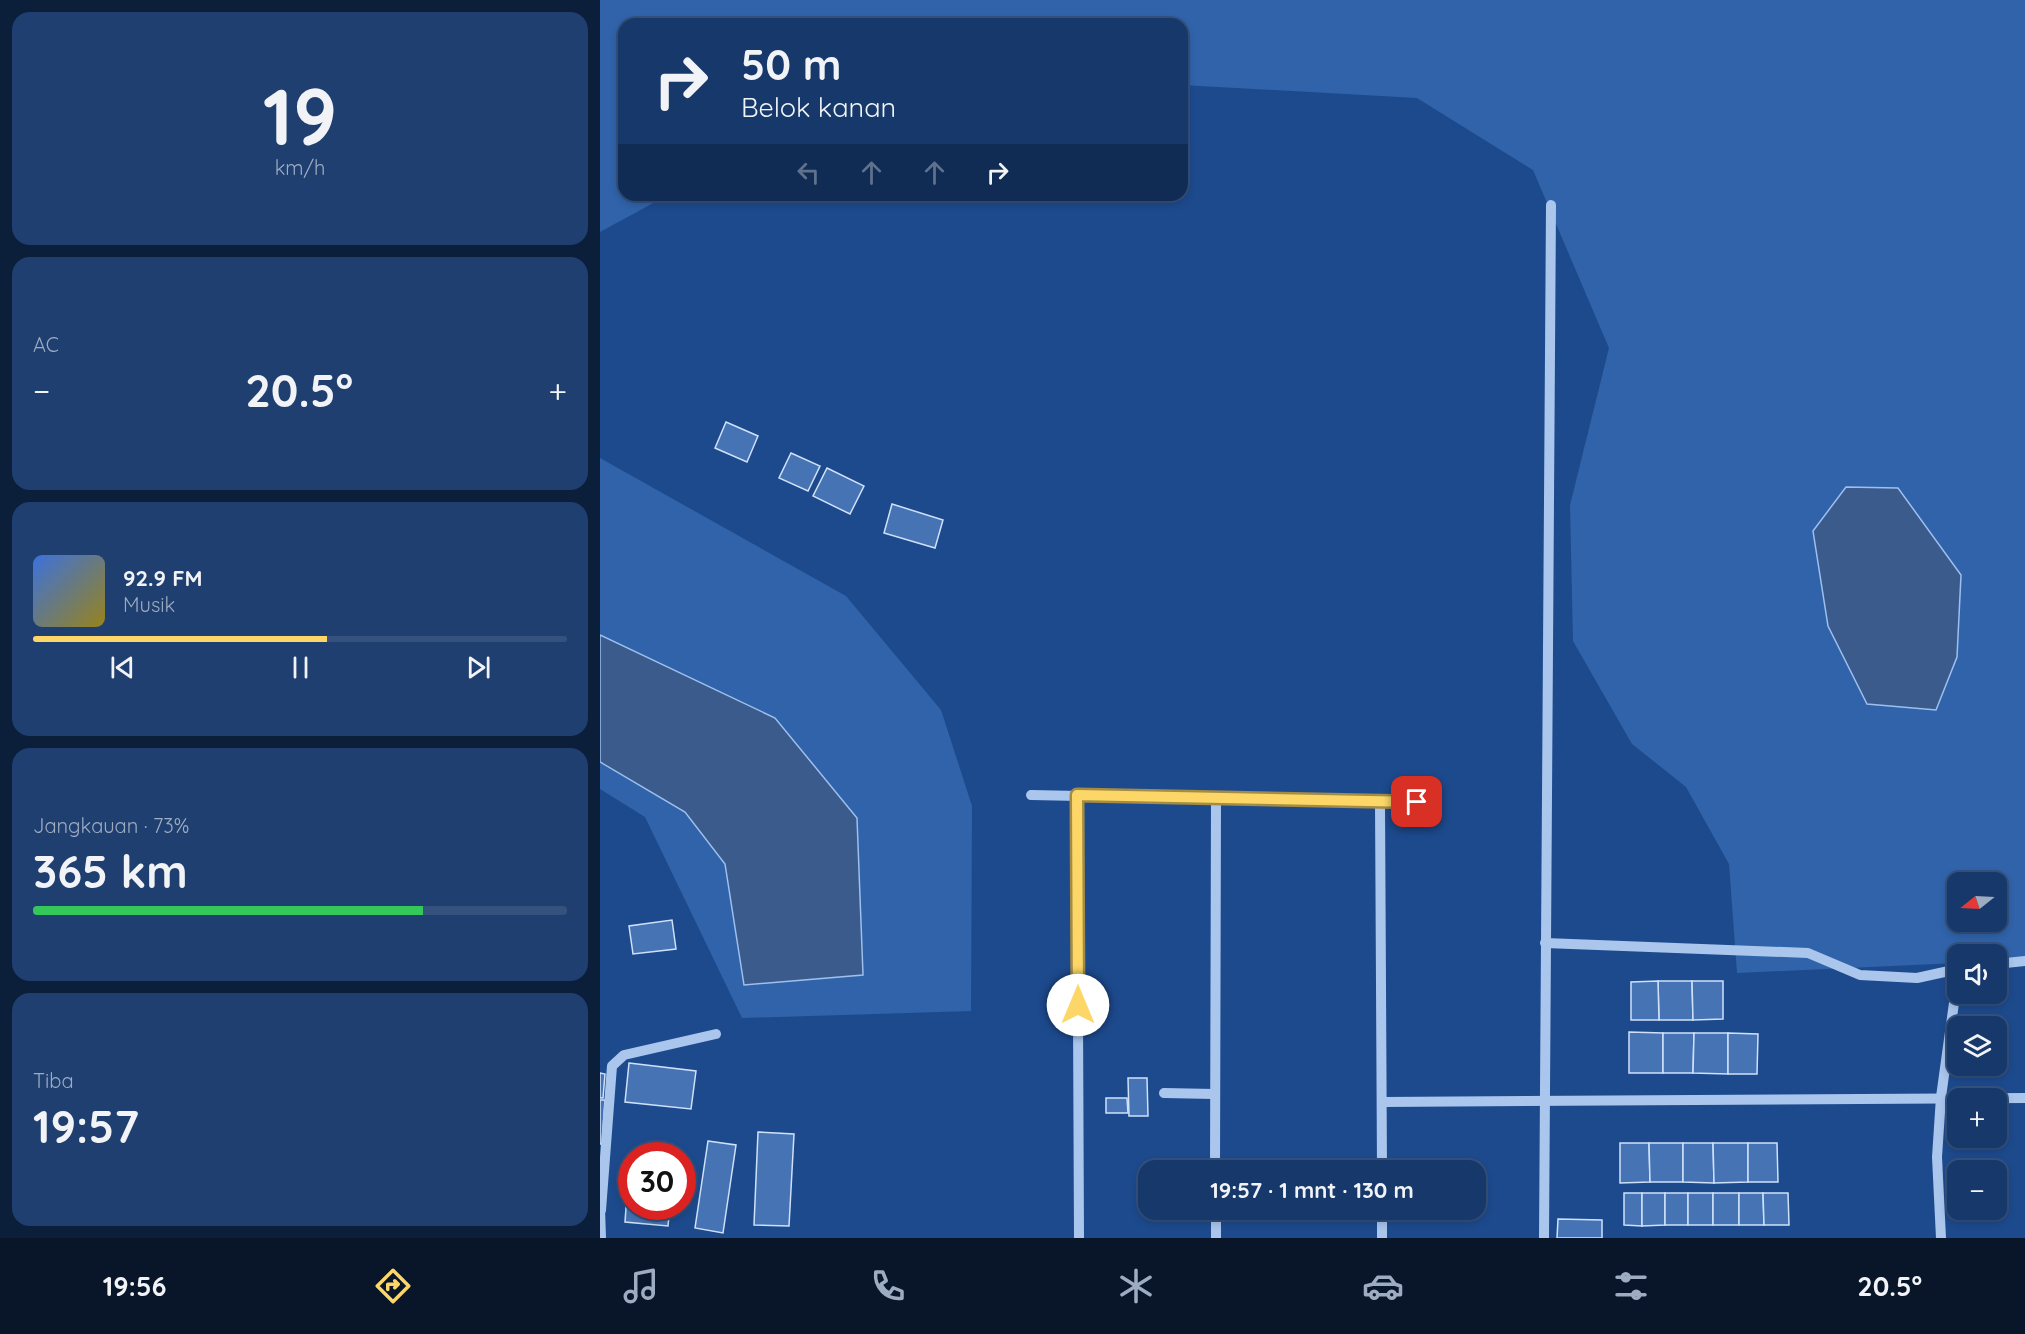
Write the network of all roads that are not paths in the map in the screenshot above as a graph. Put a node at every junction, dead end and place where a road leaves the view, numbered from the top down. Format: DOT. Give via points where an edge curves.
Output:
graph roads {
  1 [pos="1551,205"];
  2 [pos="1031,795"];
  3 [pos="1077,795"];
  4 [pos="1216,799"];
  5 [pos="1380,802"];
  6 [pos="1417,802"];
  7 [pos="1545,944"];
  8 [pos="2025,961"];
  9 [pos="2007,963"];
  10 [pos="1947,971"];
  11 [pos="1954,1004"];
  12 [pos="716,1034"];
  13 [pos="1164,1093"];
  14 [pos="1214,1094"];
  15 [pos="1941,1097"];
  16 [pos="2025,1098"];
  17 [pos="1545,1101"];
  18 [pos="1383,1102"];
  19 [pos="1215,1160"];
  20 [pos="1382,1160"];
  21 [pos="601,1210"];
  22 [pos="1216,1220"];
  23 [pos="1382,1220"];
  24 [pos="602,1238"];
  25 [pos="1079,1238"];
  26 [pos="1216,1238"];
  27 [pos="1382,1238"];
  28 [pos="1544,1238"];
  29 [pos="1941,1238"];
  1 -- 7 [label="street"];
  2 -- 3 [label="street"];
  3 -- 4 [label="street"];
  3 -- 25 [label="street"];
  4 -- 5 [label="street"];
  4 -- 14 [label="street"];
  5 -- 6 [label="street"];
  5 -- 18 [label="street"];
  7 -- 10 [label="street" via="1808,953 1860,975 1917,978"];
  7 -- 17 [label="street"];
  8 -- 9 [label="street"];
  11 -- 15 [label="street"];
  12 -- 21 [label="street" via="624,1055 612,1066"];
  13 -- 14 [label="street"];
  14 -- 19 [label="street"];
  15 -- 16 [label="street"];
  15 -- 17 [label="street"];
  15 -- 29 [label="street" via="1937,1157"];
  17 -- 18 [label="street"];
  17 -- 28 [label="street"];
  18 -- 20 [label="street"];
  21 -- 24 [label="street"];
  22 -- 26 [label="street"];
  23 -- 27 [label="street"];
}
